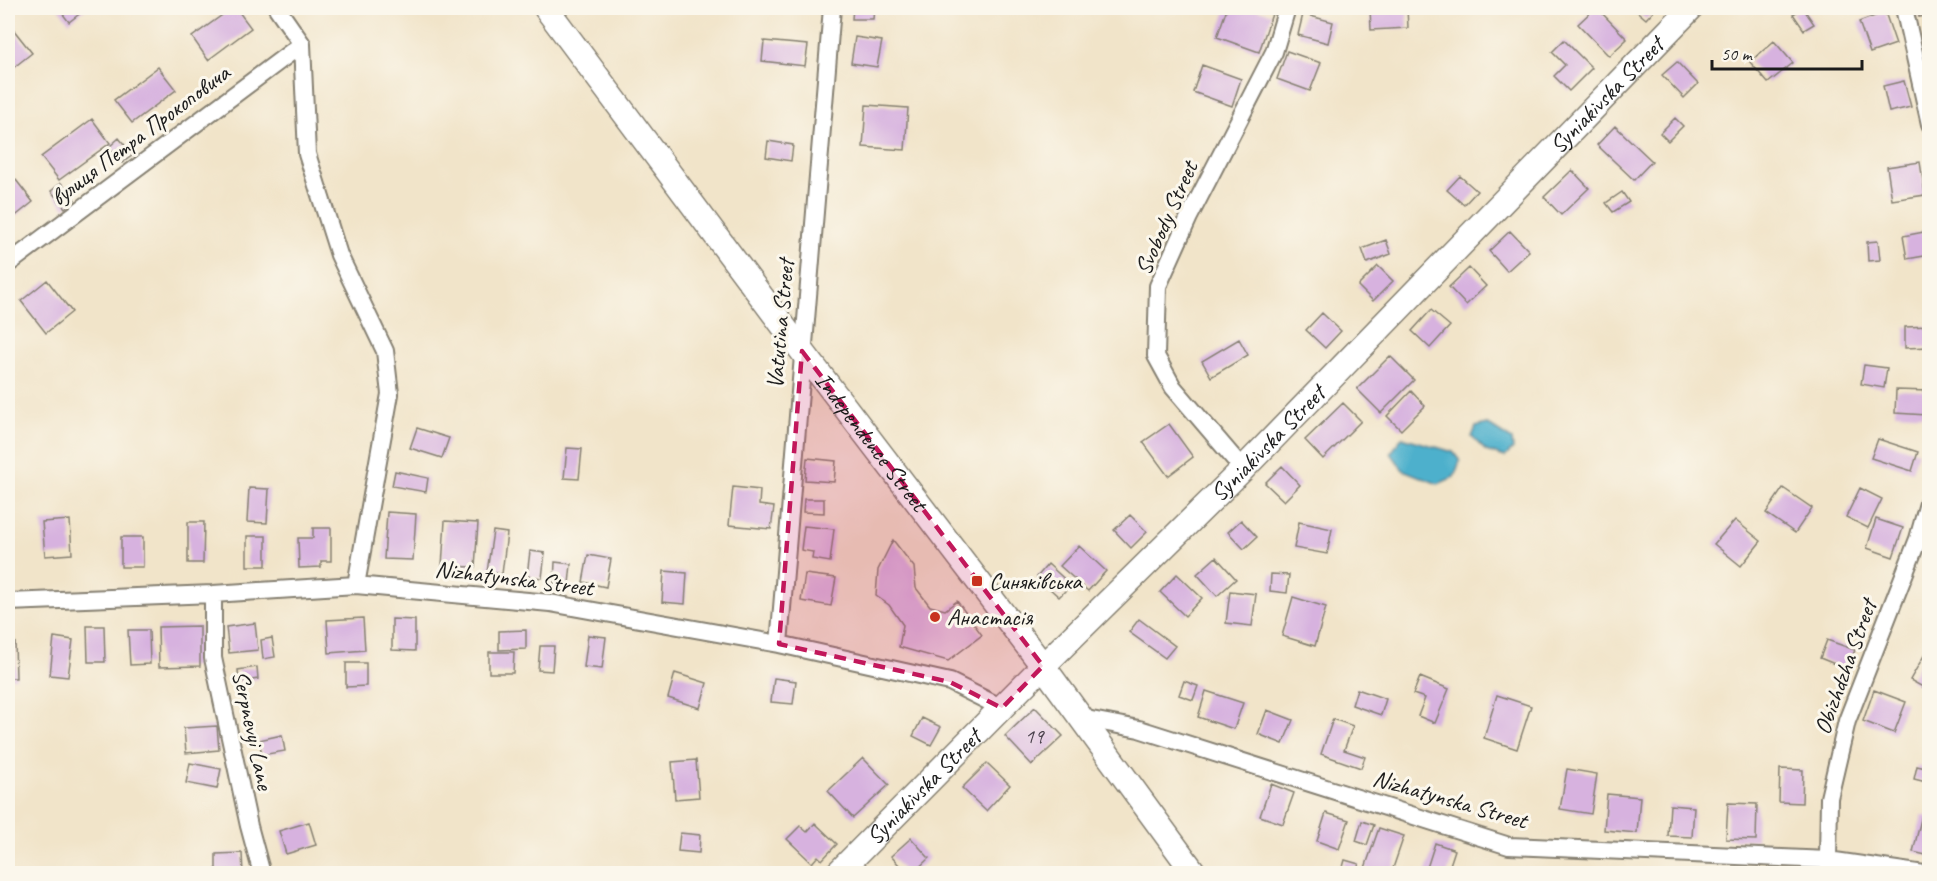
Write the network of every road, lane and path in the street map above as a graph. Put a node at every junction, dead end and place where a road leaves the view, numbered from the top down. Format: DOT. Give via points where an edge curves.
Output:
graph roads {
  1 [pos="278,8"];
  2 [pos="546,8"];
  3 [pos="832,8"];
  4 [pos="1287,8"];
  5 [pos="1691,8"];
  6 [pos="1904,8"];
  7 [pos="302,44"];
  8 [pos="1929,124"];
  9 [pos="8,264"];
  10 [pos="802,351"];
  11 [pos="1243,469"];
  12 [pos="1929,496"];
  13 [pos="356,585"];
  14 [pos="213,594"];
  15 [pos="8,602"];
  16 [pos="779,644"];
  17 [pos="1043,666"];
  18 [pos="1002,708"];
  19 [pos="1081,718"];
  20 [pos="1828,860"];
  21 [pos="262,873"];
  22 [pos="837,873"];
  23 [pos="1196,873"];
  24 [pos="1924,873"];
  1 -- 7 [label="street"];
  2 -- 10 [label="street, Independence Street"];
  3 -- 10 [label="street, Vatutina Street"];
  4 -- 11 [label="street, Svobody Street" via="1274,52 1158,286 1156,356 1173,387"];
  5 -- 11 [label="street, Syniakivska Street"];
  6 -- 8 [label="street"];
  7 -- 9 [label="street, вулиця Петра Прокоповича"];
  7 -- 13 [label="street" via="308,154 339,255 386,351 390,394"];
  10 -- 16 [label="street, Vatutina Street"];
  10 -- 17 [label="street, Independence Street"];
  11 -- 17 [label="street, Syniakivska Street"];
  12 -- 20 [label="street, Obizhdzha Street" via="1918,539 1847,721 1829,798"];
  13 -- 14 [label="street, Nizhatynska Street"];
  13 -- 16 [label="street, Nizhatynska Street" via="550,603"];
  14 -- 15 [label="street, Nizhatynska Street"];
  14 -- 21 [label="street, Serpnevyi Lane" via="213,658"];
  16 -- 18 [label="street, Nizhatynska Street" via="950,682"];
  17 -- 18 [label="street, Syniakivska Street"];
  17 -- 19 [label="street, Independence Street"];
  18 -- 22 [label="street, Syniakivska Street"];
  19 -- 20 [label="street, Nizhatynska Street" via="1139,729 1509,846"];
  19 -- 23 [label="street, Independence Street"];
  20 -- 24 [label="street, Nizhatynska Street"];
}
